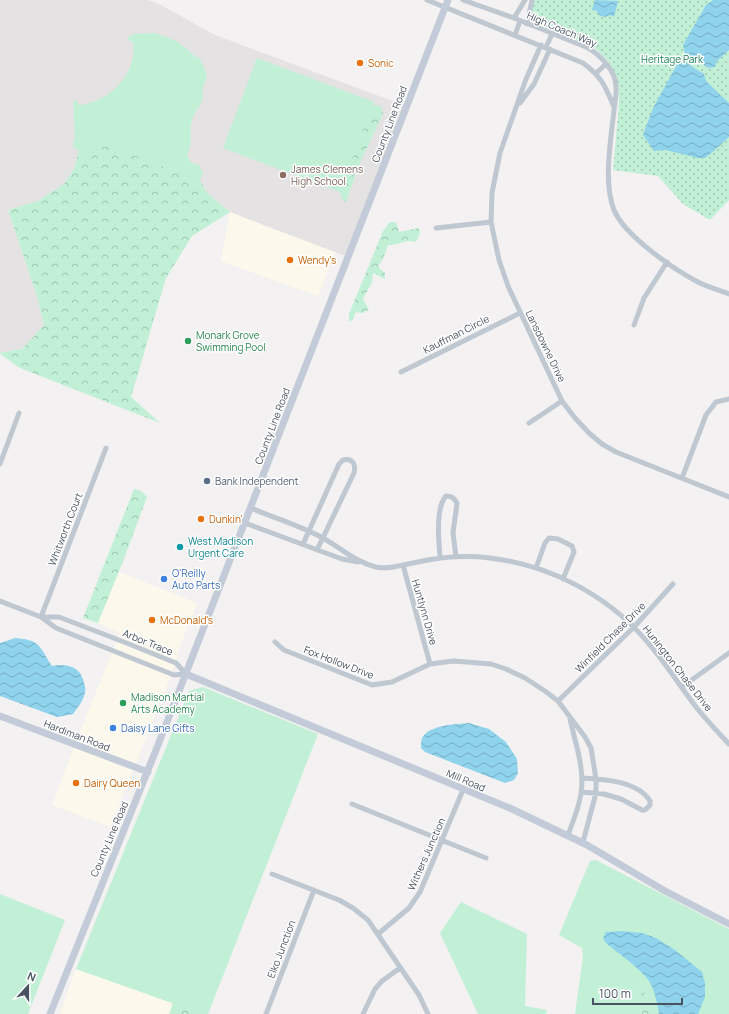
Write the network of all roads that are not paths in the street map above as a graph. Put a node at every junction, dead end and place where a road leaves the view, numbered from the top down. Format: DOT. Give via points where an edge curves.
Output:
graph roads {
  1 [pos="427,0"];
  2 [pos="448,0"];
  3 [pos="463,0"];
  4 [pos="525,0"];
  5 [pos="532,0"];
  6 [pos="445,7"];
  7 [pos="514,18"];
  8 [pos="520,21"];
  9 [pos="527,24"];
  10 [pos="552,34"];
  11 [pos="515,35"];
  12 [pos="546,47"];
  13 [pos="606,64"];
  14 [pos="596,73"];
  15 [pos="614,107"];
  16 [pos="516,109"];
  17 [pos="491,222"];
  18 [pos="436,228"];
  19 [pos="667,262"];
  20 [pos="729,294"];
  21 [pos="520,313"];
  22 [pos="634,325"];
  23 [pos="401,372"];
  24 [pos="729,399"];
  25 [pos="562,401"];
  26 [pos="19,413"];
  27 [pos="528,423"];
  28 [pos="106,448"];
  29 [pos="0,464"];
  30 [pos="682,478"];
  31 [pos="729,497"];
  32 [pos="251,508"];
  33 [pos="245,523"];
  34 [pos="309,531"];
  35 [pos="322,538"];
  36 [pos="303,544"];
  37 [pos="317,550"];
  38 [pos="456,557"];
  39 [pos="440,558"];
  40 [pos="361,562"];
  41 [pos="402,565"];
  42 [pos="536,568"];
  43 [pos="563,579"];
  44 [pos="673,584"];
  45 [pos="0,601"];
  46 [pos="41,617"];
  47 [pos="634,627"];
  48 [pos="275,642"];
  49 [pos="729,653"];
  50 [pos="430,664"];
  51 [pos="186,674"];
  52 [pos="682,687"];
  53 [pos="558,702"];
  54 [pos="0,716"];
  55 [pos="570,718"];
  56 [pos="729,744"];
  57 [pos="148,772"];
  58 [pos="582,778"];
  59 [pos="596,779"];
  60 [pos="463,790"];
  61 [pos="582,792"];
  62 [pos="596,793"];
  63 [pos="352,804"];
  64 [pos="568,835"];
  65 [pos="442,841"];
  66 [pos="583,842"];
  67 [pos="486,858"];
  68 [pos="272,874"];
  69 [pos="314,890"];
  70 [pos="729,924"];
  71 [pos="378,934"];
  72 [pos="400,968"];
  73 [pos="50,1014"];
  74 [pos="266,1014"];
  75 [pos="363,1014"];
  76 [pos="428,1014"];
  1 -- 6 [label="street, High Coach Way"];
  2 -- 6 [label="main road, County Line Road"];
  3 -- 7 [label="street, High Coach Way"];
  4 -- 7 [label="street"];
  5 -- 9 [label="street"];
  6 -- 11 [label="street, High Coach Way"];
  6 -- 32 [label="main road, County Line Road"];
  7 -- 8 [label="street, High Coach Way"];
  8 -- 9 [label="street, High Coach Way"];
  8 -- 11 [label="street"];
  9 -- 10 [label="street, High Coach Way"];
  10 -- 12 [label="street"];
  10 -- 13 [label="street, High Coach Way" via="593,50"];
  11 -- 12 [label="street, High Coach Way"];
  12 -- 14 [label="street, High Coach Way" via="583,63"];
  12 -- 16 [label="street, Lansdowne Drive" via="526,79"];
  12 -- 16 [label="street, Lansdowne Drive" via="534,84"];
  13 -- 14 [label="street"];
  13 -- 15 [label="street, High Coach Way" via="615,79 617,95"];
  14 -- 15 [label="street, High Coach Way"];
  15 -- 19 [label="street, High Coach Way" via="608,178 610,201 618,220 632,235"];
  16 -- 17 [label="street, Lansdowne Drive" via="500,153 492,193"];
  17 -- 18 [label="street"];
  17 -- 21 [label="street, Lansdowne Drive" via="499,260"];
  19 -- 20 [label="street, High Coach Way" via="697,281"];
  19 -- 22 [label="street" via="644,298"];
  21 -- 23 [label="street, Kauffman Circle"];
  21 -- 25 [label="street, Lansdowne Drive"];
  24 -- 30 [label="street" via="716,402 706,415"];
  25 -- 27 [label="street"];
  25 -- 30 [label="street, Lansdowne Drive" via="575,418 602,444 632,460"];
  26 -- 29 [label="street"];
  28 -- 46 [label="street, Whitworth Court"];
  30 -- 31 [label="street, Lansdowne Drive"];
  32 -- 33 [label="main road, County Line Road"];
  32 -- 34 [label="street, Hunington Chase Drive"];
  33 -- 36 [label="street"];
  33 -- 51 [label="main road, County Line Road"];
  34 -- 35 [label="street, Hunington Chase Drive"];
  34 -- 35 [label="street" via="340,464 343,460 351,460 356,467 354,473"];
  34 -- 36 [label="street"];
  35 -- 37 [label="street"];
  35 -- 40 [label="street, Hunington Chase Drive"];
  36 -- 37 [label="street"];
  37 -- 40 [label="street" via="342,559"];
  38 -- 39 [label="street, Hunington Chase Drive"];
  38 -- 39 [label="street" via="453,533 457,503 451,496 446,496 443,500 439,529"];
  38 -- 42 [label="street, Hunington Chase Drive" via="490,558"];
  39 -- 41 [label="street, Hunington Chase Drive"];
  40 -- 41 [label="street, Hunington Chase Drive" via="378,567"];
  41 -- 50 [label="street, Huntlynn Drive"];
  42 -- 43 [label="street, Hunington Chase Drive"];
  42 -- 43 [label="street" via="545,543 550,538 558,538 572,546 574,552"];
  43 -- 47 [label="street, Hunington Chase Drive" via="603,600"];
  44 -- 47 [label="street, Winfield Chase Drive"];
  45 -- 46 [label="street, Arbor Trace"];
  46 -- 51 [label="street, Arbor Trace" via="56,628 174,675"];
  46 -- 51 [label="street, Arbor Trace" via="59,618 124,642 176,663"];
  47 -- 52 [label="street, Hunington Chase Drive"];
  47 -- 53 [label="street, Winfield Chase Drive"];
  48 -- 50 [label="street, Fox Hollow Drive" via="284,650 372,685 392,682"];
  49 -- 52 [label="street"];
  50 -- 53 [label="street, Fox Hollow Drive" via="454,661 491,664 525,678"];
  51 -- 57 [label="main road, County Line Road"];
  51 -- 60 [label="main road, Mill Road"];
  52 -- 56 [label="street, Hunington Chase Drive" via="694,705"];
  53 -- 55 [label="street, Fox Hollow Drive"];
  54 -- 57 [label="main road, Hardiman Road"];
  55 -- 58 [label="street, Fox Hollow Drive"];
  55 -- 59 [label="street, Fox Hollow Drive" via="590,748"];
  57 -- 73 [label="main road, County Line Road"];
  58 -- 59 [label="street"];
  58 -- 61 [label="street, Fox Hollow Drive"];
  59 -- 62 [label="street, Fox Hollow Drive"];
  59 -- 62 [label="street" via="616,781 632,787 648,797 650,805 642,810 621,799"];
  60 -- 64 [label="main road, Mill Road"];
  60 -- 65 [label="street, Withers Junction"];
  61 -- 62 [label="street"];
  61 -- 64 [label="street, Fox Hollow Drive"];
  62 -- 66 [label="street, Fox Hollow Drive"];
  63 -- 65 [label="street"];
  64 -- 66 [label="main road, Mill Road"];
  65 -- 67 [label="street"];
  65 -- 71 [label="street, Withers Junction" via="414,902"];
  66 -- 70 [label="main road, Mill Road" via="665,891"];
  68 -- 69 [label="street"];
  69 -- 71 [label="street" via="353,908 368,920"];
  69 -- 74 [label="street, Elko Junction"];
  71 -- 72 [label="street"];
  72 -- 75 [label="street" via="375,989"];
  72 -- 76 [label="street" via="419,995"];
}
